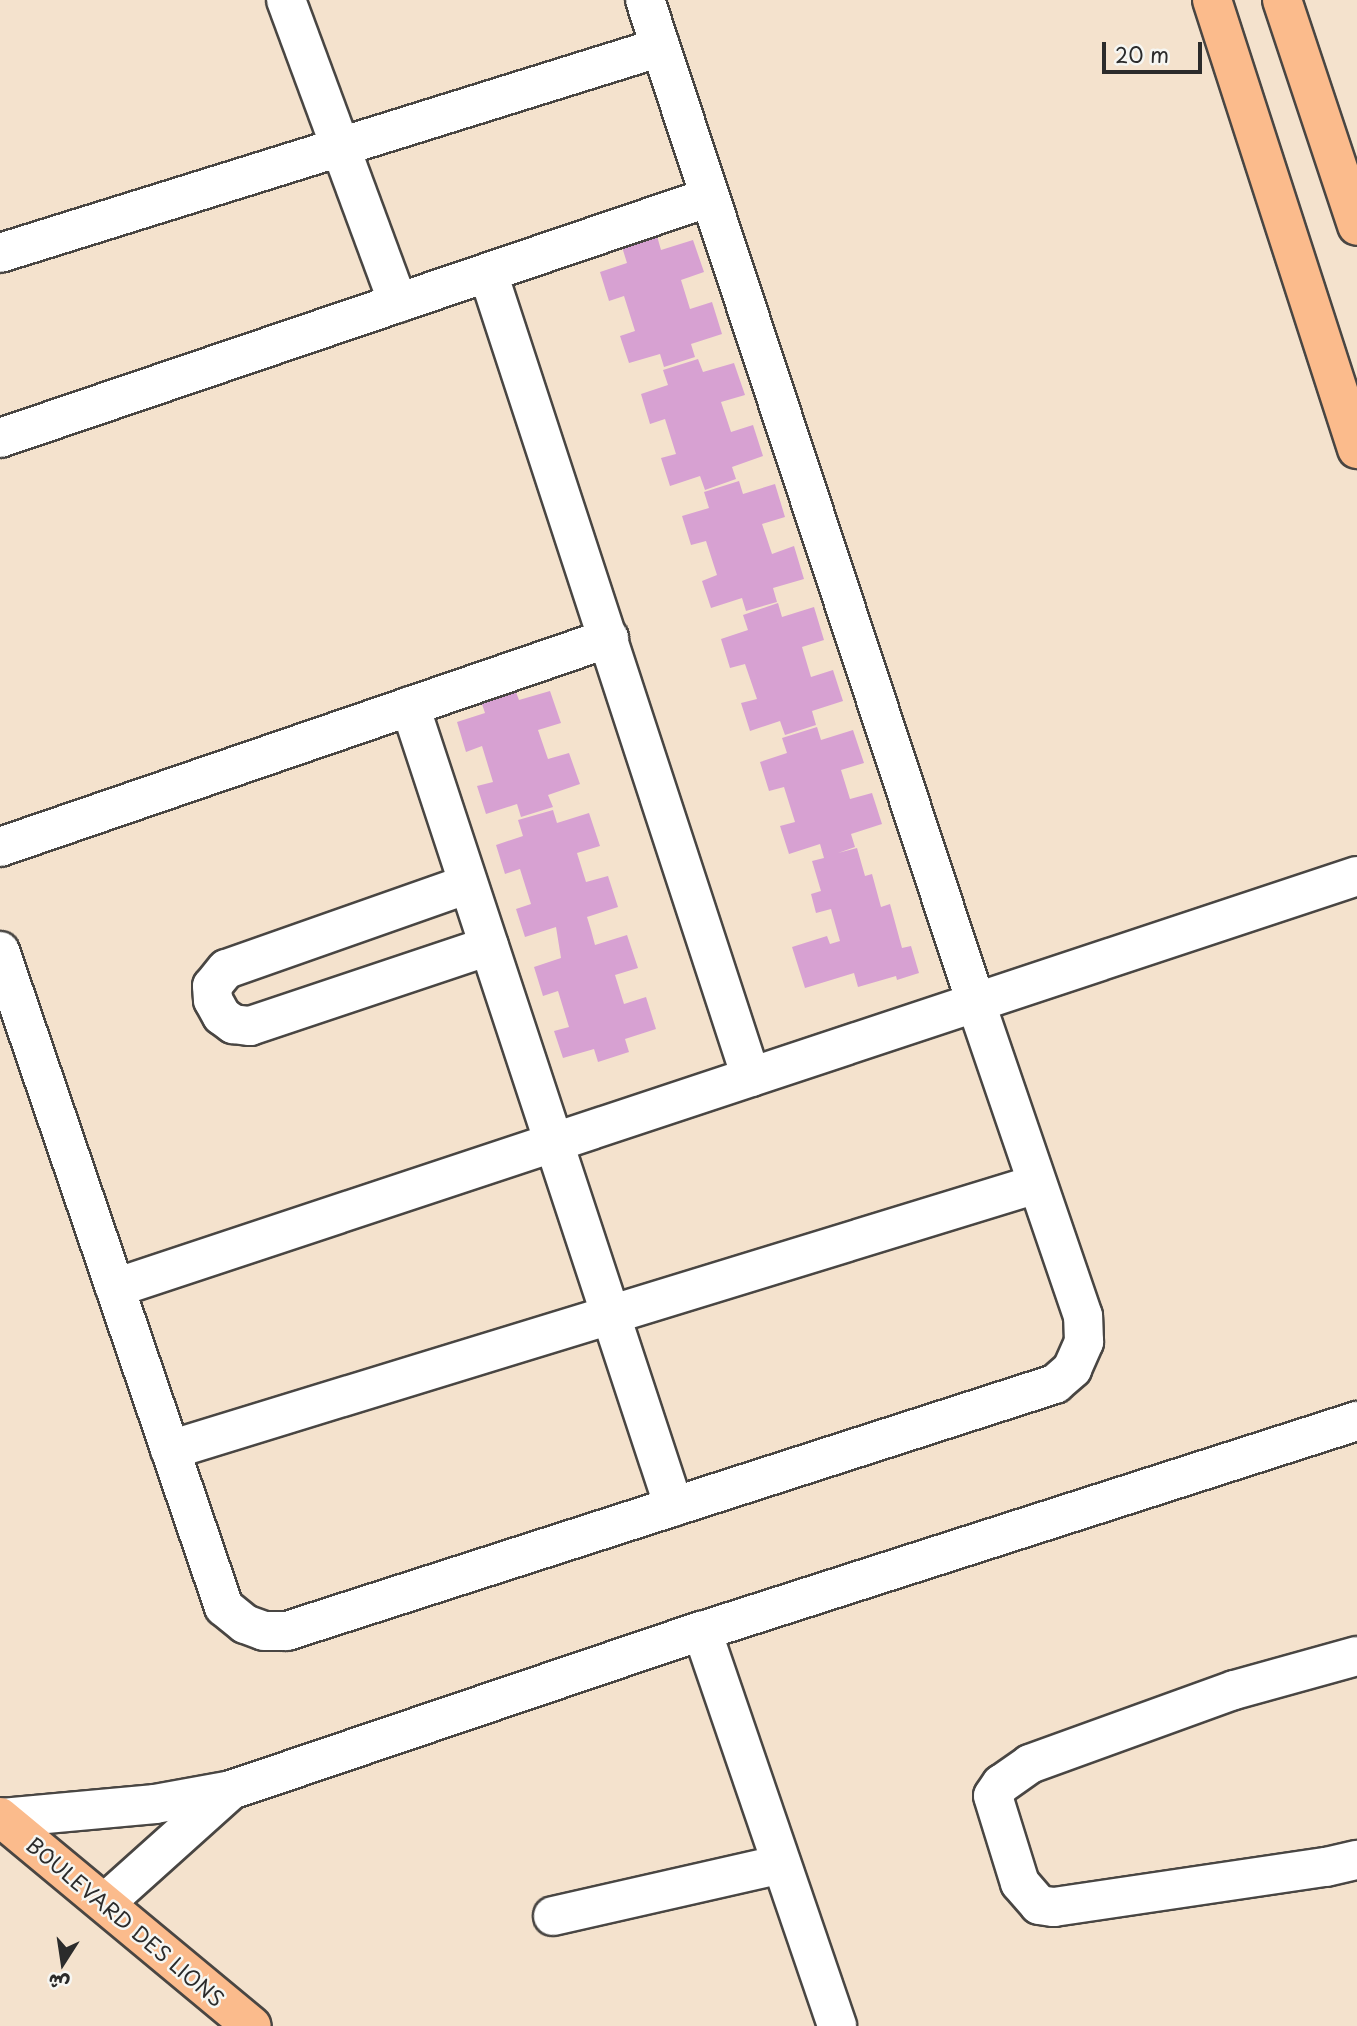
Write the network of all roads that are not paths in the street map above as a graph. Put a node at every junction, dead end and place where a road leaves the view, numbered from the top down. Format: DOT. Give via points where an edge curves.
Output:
graph roads {
  1 [pos="286,0"];
  2 [pos="645,0"];
  3 [pos="1212,0"];
  4 [pos="1282,0"];
  5 [pos="661,47"];
  6 [pos="341,147"];
  7 [pos="710,197"];
  8 [pos="1357,226"];
  9 [pos="0,253"];
  10 [pos="488,273"];
  11 [pos="398,303"];
  12 [pos="0,438"];
  13 [pos="1357,449"];
  14 [pos="609,638"];
  15 [pos="410,706"];
  16 [pos="0,847"];
  17 [pos="1357,876"];
  18 [pos="468,884"];
  19 [pos="489,946"];
  20 [pos="0,951"];
  21 [pos="975,1003"];
  22 [pos="751,1077"];
  23 [pos="554,1143"];
  24 [pos="1037,1184"];
  25 [pos="115,1288"];
  26 [pos="610,1315"];
  27 [pos="1357,1421"];
  28 [pos="170,1450"];
  29 [pos="674,1507"];
  30 [pos="702,1631"];
  31 [pos="1357,1656"];
  32 [pos="231,1790"];
  33 [pos="1,1817"];
  34 [pos="1357,1860"];
  35 [pos="781,1864"];
  36 [pos="105,1903"];
  37 [pos="553,1916"];
  38 [pos="252,2026"];
  39 [pos="837,2026"];
  1 -- 6 [label="street"];
  2 -- 5 [label="street"];
  3 -- 13 [label="main road"];
  4 -- 8 [label="main road"];
  5 -- 6 [label="street"];
  5 -- 7 [label="street"];
  6 -- 9 [label="street"];
  6 -- 11 [label="street"];
  7 -- 10 [label="street"];
  7 -- 21 [label="street"];
  10 -- 11 [label="street"];
  10 -- 14 [label="street"];
  11 -- 12 [label="street"];
  14 -- 15 [label="street"];
  14 -- 22 [label="street"];
  15 -- 16 [label="street"];
  15 -- 18 [label="street"];
  17 -- 21 [label="street"];
  18 -- 19 [label="street"];
  18 -- 19 [label="street" via="226,969 212,986 213,1000 233,1024 250,1026"];
  19 -- 23 [label="street"];
  20 -- 25 [label="street"];
  21 -- 22 [label="street"];
  21 -- 24 [label="street"];
  22 -- 23 [label="street"];
  23 -- 25 [label="street"];
  23 -- 26 [label="street"];
  24 -- 26 [label="street"];
  24 -- 29 [label="street" via="1083,1316 1084,1342 1072,1369 1055,1384"];
  25 -- 28 [label="street"];
  26 -- 28 [label="street"];
  26 -- 29 [label="street"];
  27 -- 30 [label="street"];
  28 -- 29 [label="street" via="224,1607 245,1624 264,1631 287,1631"];
  30 -- 32 [label="street"];
  30 -- 35 [label="street"];
  31 -- 34 [label="street" via="1234,1690 1030,1765 1001,1784 993,1796 1020,1883 1039,1905 1055,1907"];
  32 -- 33 [label="street" via="155,1804"];
  32 -- 36 [label="street"];
  33 -- 36 [label="main road, BOULEVARD DES LIONS"];
  35 -- 37 [label="street"];
  35 -- 39 [label="street"];
  36 -- 38 [label="main road, BOULEVARD DES LIONS"];
}
